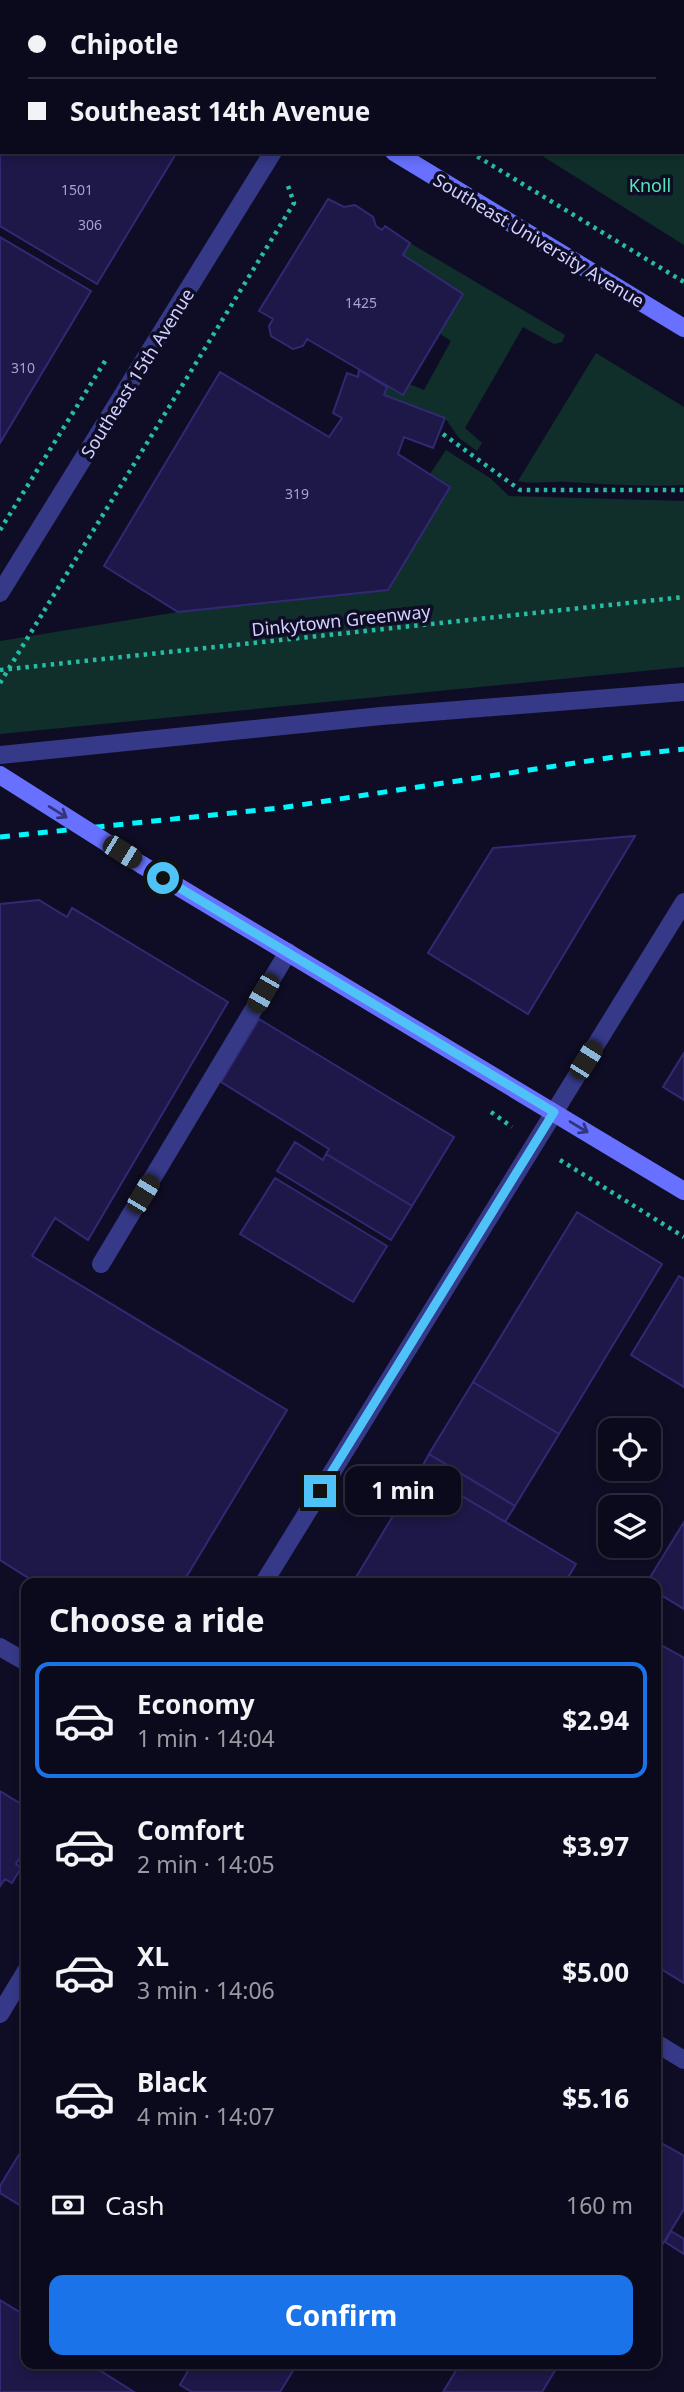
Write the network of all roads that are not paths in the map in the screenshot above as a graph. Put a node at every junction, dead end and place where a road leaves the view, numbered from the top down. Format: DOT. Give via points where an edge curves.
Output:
graph roads {
  1 [pos="272,154"];
  2 [pos="397,154"];
  3 [pos="684,328"];
  4 [pos="0,593"];
  5 [pos="684,692"];
  6 [pos="0,755"];
  7 [pos="0,775"];
  8 [pos="684,902"];
  9 [pos="288,952"];
  10 [pos="554,1112"];
  11 [pos="684,1191"];
  12 [pos="101,1264"];
  13 [pos="267,1578"];
  14 [pos="0,1647"];
  15 [pos="21,1659"];
  16 [pos="21,1979"];
  17 [pos="0,2014"];
  18 [pos="661,2046"];
  19 [pos="684,2060"];
  1 -- 4 [label="street, Southeast 15th Avenue"];
  2 -- 3 [label="main road, Southeast University Avenue"];
  5 -- 6 [label="street" via="381,716"];
  7 -- 9 [label="main road, one-way, bridge"];
  8 -- 10 [label="street"];
  9 -- 10 [label="main road"];
  9 -- 12 [label="street"];
  10 -- 11 [label="main road, one-way"];
  10 -- 13 [label="street"];
  14 -- 15 [label="street"];
  16 -- 17 [label="street"];
  18 -- 19 [label="street"];
}
